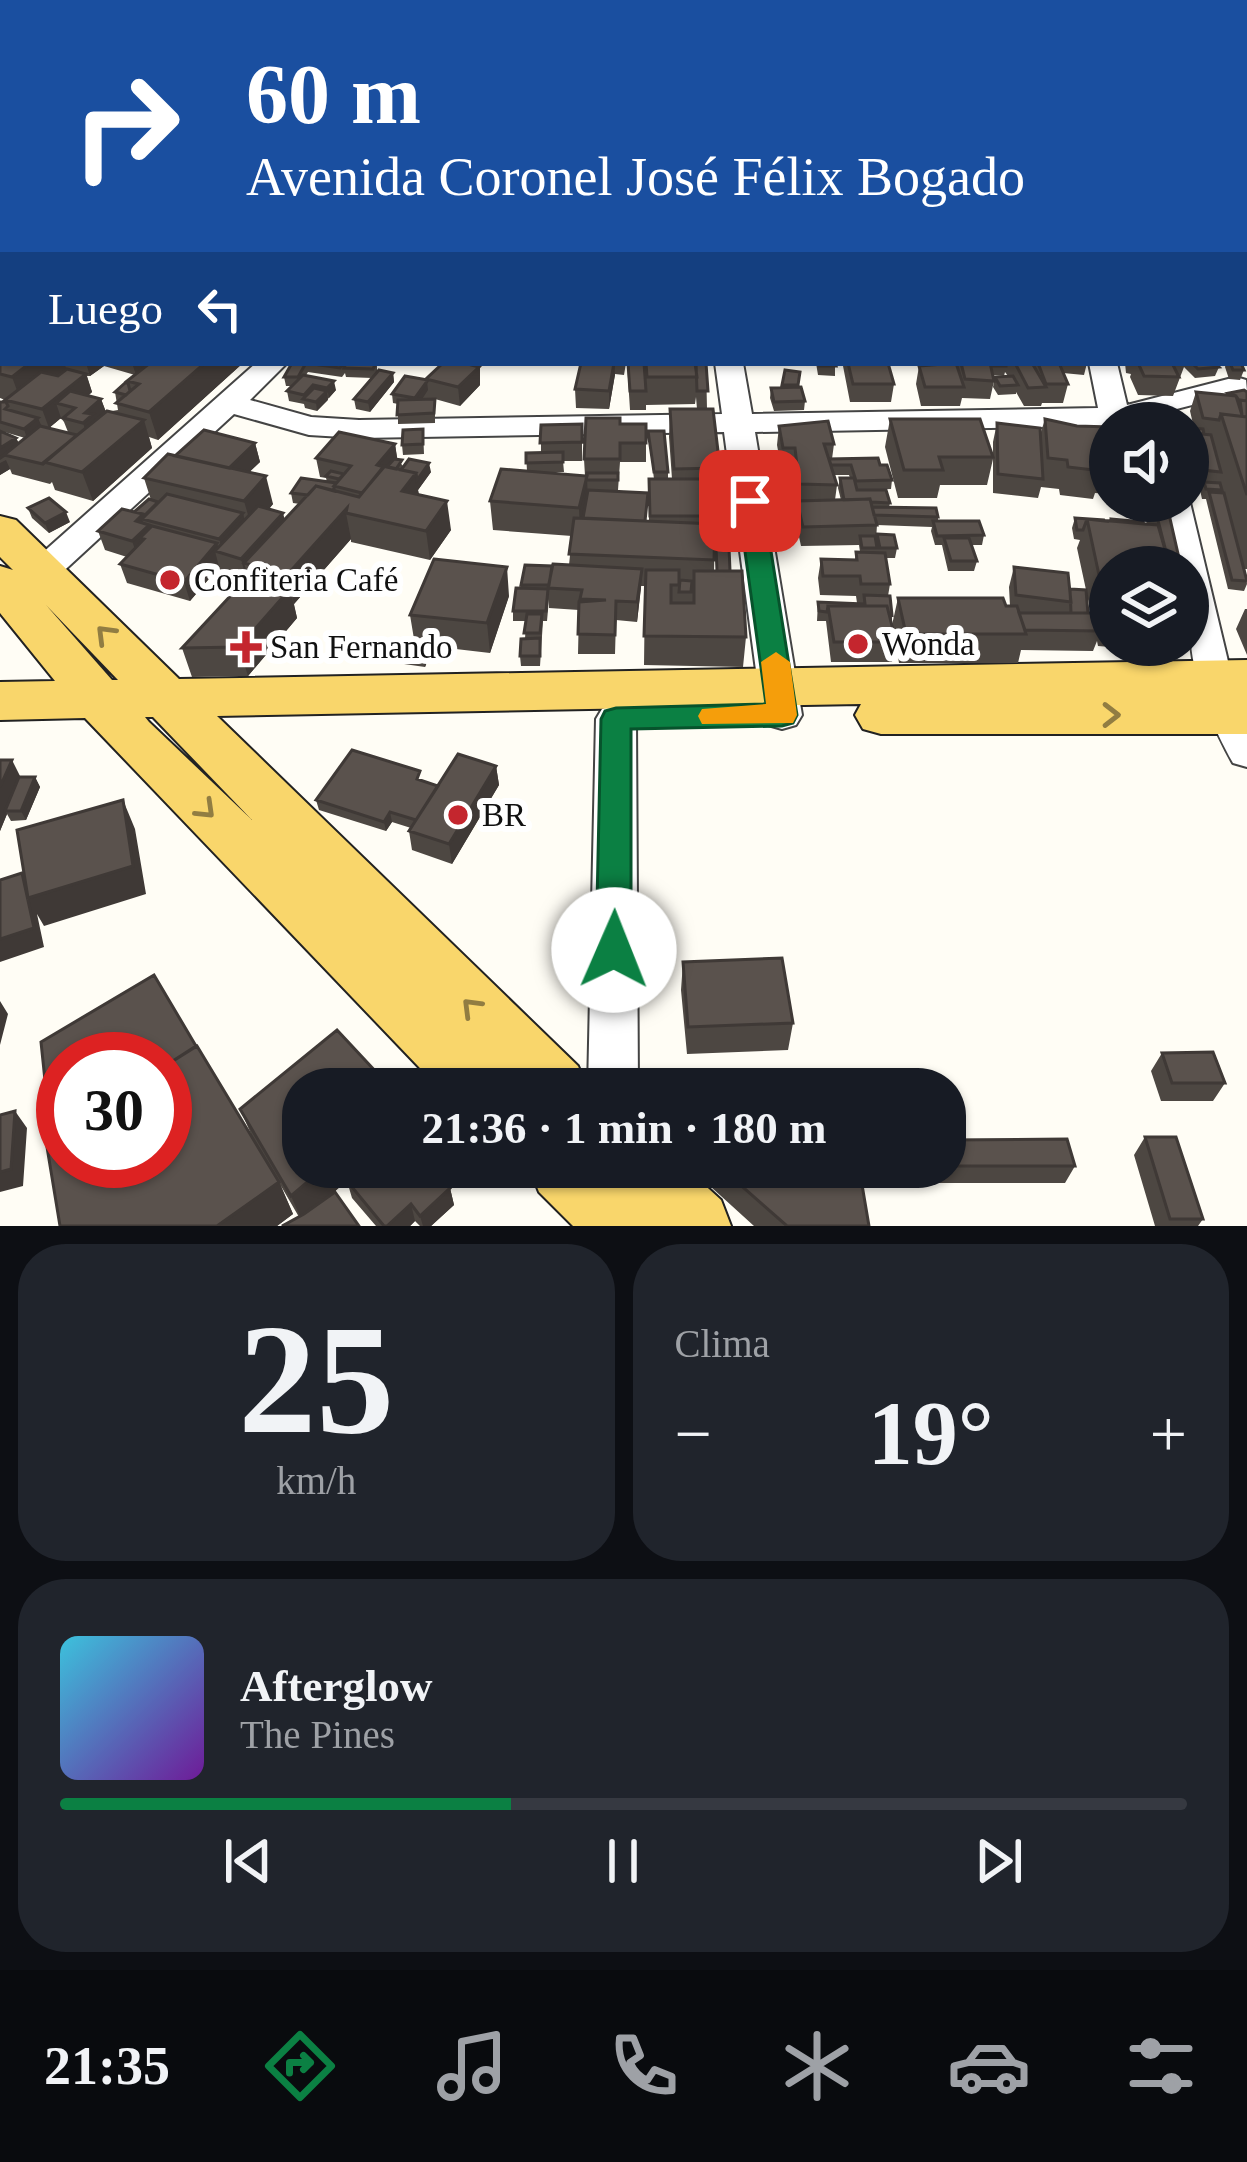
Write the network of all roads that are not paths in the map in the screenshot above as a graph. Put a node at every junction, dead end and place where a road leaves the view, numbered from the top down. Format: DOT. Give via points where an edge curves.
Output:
graph roads {
  1 [pos="270,366"];
  2 [pos="729,366"];
  3 [pos="1104,366"];
  4 [pos="1236,386"];
  5 [pos="1112,402"];
  6 [pos="1174,402"];
  7 [pos="229,404"];
  8 [pos="1089,417"];
  9 [pos="738,423"];
  10 [pos="1184,522"];
  11 [pos="0,530"];
  12 [pos="21,576"];
  13 [pos="781,699"];
  14 [pos="0,701"];
  15 [pos="1237,707"];
  16 [pos="146,712"];
  17 [pos="616,719"];
  18 [pos="0,731"];
  19 [pos="467,1068"];
  20 [pos="531,1068"];
  21 [pos="613,1068"];
  22 [pos="585,1188"];
  23 [pos="655,1188"];
  24 [pos="624,1226"];
  25 [pos="694,1226"];
  1 -- 7 [label="street"];
  2 -- 9 [label="street"];
  3 -- 5 [label="street"];
  4 -- 6 [label="street"];
  7 -- 9 [label="street" via="309,426 359,429"];
  7 -- 12 [label="street"];
  8 -- 9 [label="street"];
  9 -- 13 [label="street"];
  10 -- 15 [label="street"];
  11 -- 12 [label="main road"];
  12 -- 16 [label="main road"];
  13 -- 15 [label="main road"];
  13 -- 16 [label="main road"];
  13 -- 17 [label="main road"];
  14 -- 16 [label="main road"];
  16 -- 17 [label="main road"];
  16 -- 18 [label="main road"];
  16 -- 19 [label="main road, one-way"];
  20 -- 16 [label="main road, one-way"];
  17 -- 21 [label="street"];
  22 -- 24 [label="main road"];
  23 -- 25 [label="main road"];
}
